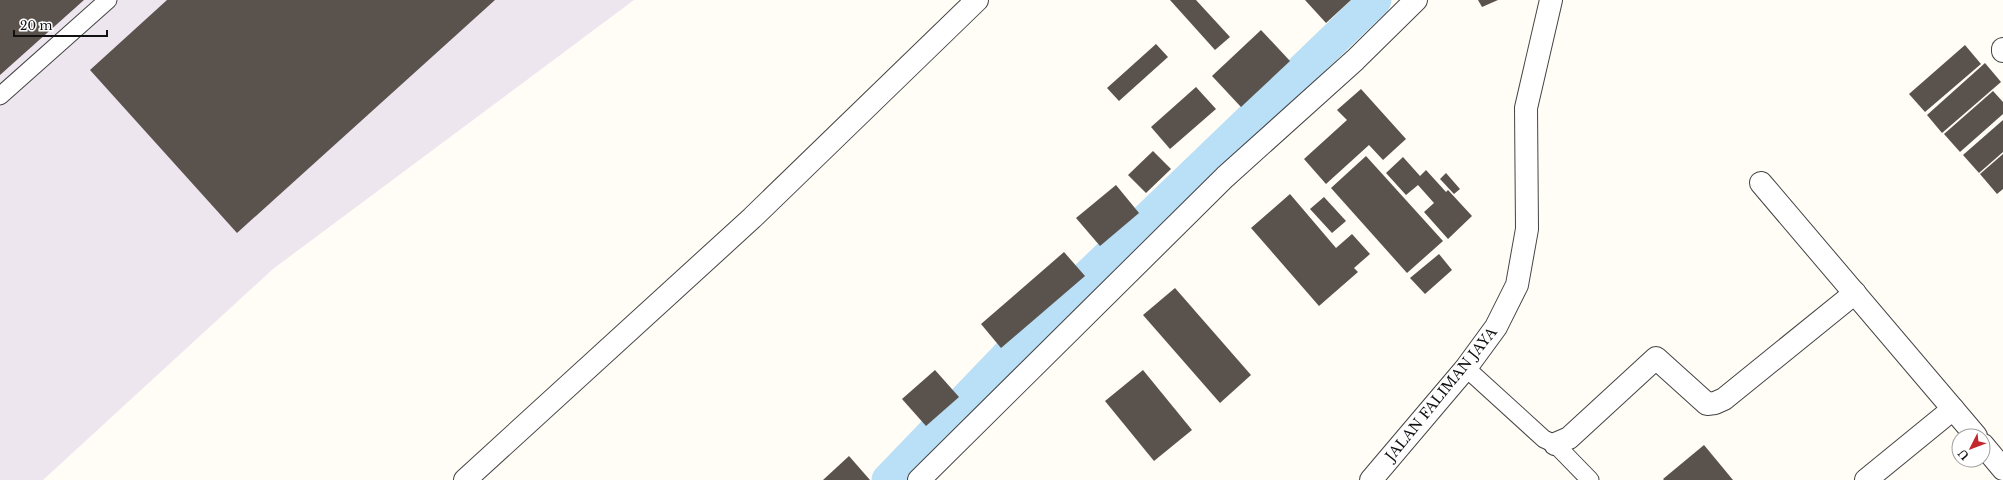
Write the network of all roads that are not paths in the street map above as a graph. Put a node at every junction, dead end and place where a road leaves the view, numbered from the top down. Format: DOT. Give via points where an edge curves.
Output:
graph roads {
  1 [pos="108,0"];
  2 [pos="977,0"];
  3 [pos="1416,0"];
  4 [pos="1551,0"];
  5 [pos="0,96"];
  6 [pos="1761,183"];
  7 [pos="1856,294"];
  8 [pos="1473,374"];
  9 [pos="1953,409"];
  10 [pos="1969,428"];
  11 [pos="1549,441"];
  12 [pos="1991,455"];
  13 [pos="2003,469"];
  14 [pos="464,480"];
  15 [pos="919,480"];
  16 [pos="1371,480"];
  17 [pos="1590,480"];
  18 [pos="1866,480"];
  1 -- 5 [label="lane"];
  2 -- 14 [label="street" via="752,218"];
  3 -- 15 [label="street" via="1225,177"];
  4 -- 8 [label="street, JALAN FALIMAN JAYA" via="1532,73 1526,108 1527,229 1518,285"];
  6 -- 7 [label="street"];
  7 -- 9 [label="street"];
  7 -- 11 [label="street" via="1724,399 1707,404 1700,400 1656,358 1569,438"];
  8 -- 11 [label="lane"];
  8 -- 16 [label="street, JALAN FALIMAN JAYA"];
  9 -- 10 [label="street"];
  9 -- 18 [label="street"];
  11 -- 17 [label="lane"];
  12 -- 13 [label="street"];
}
